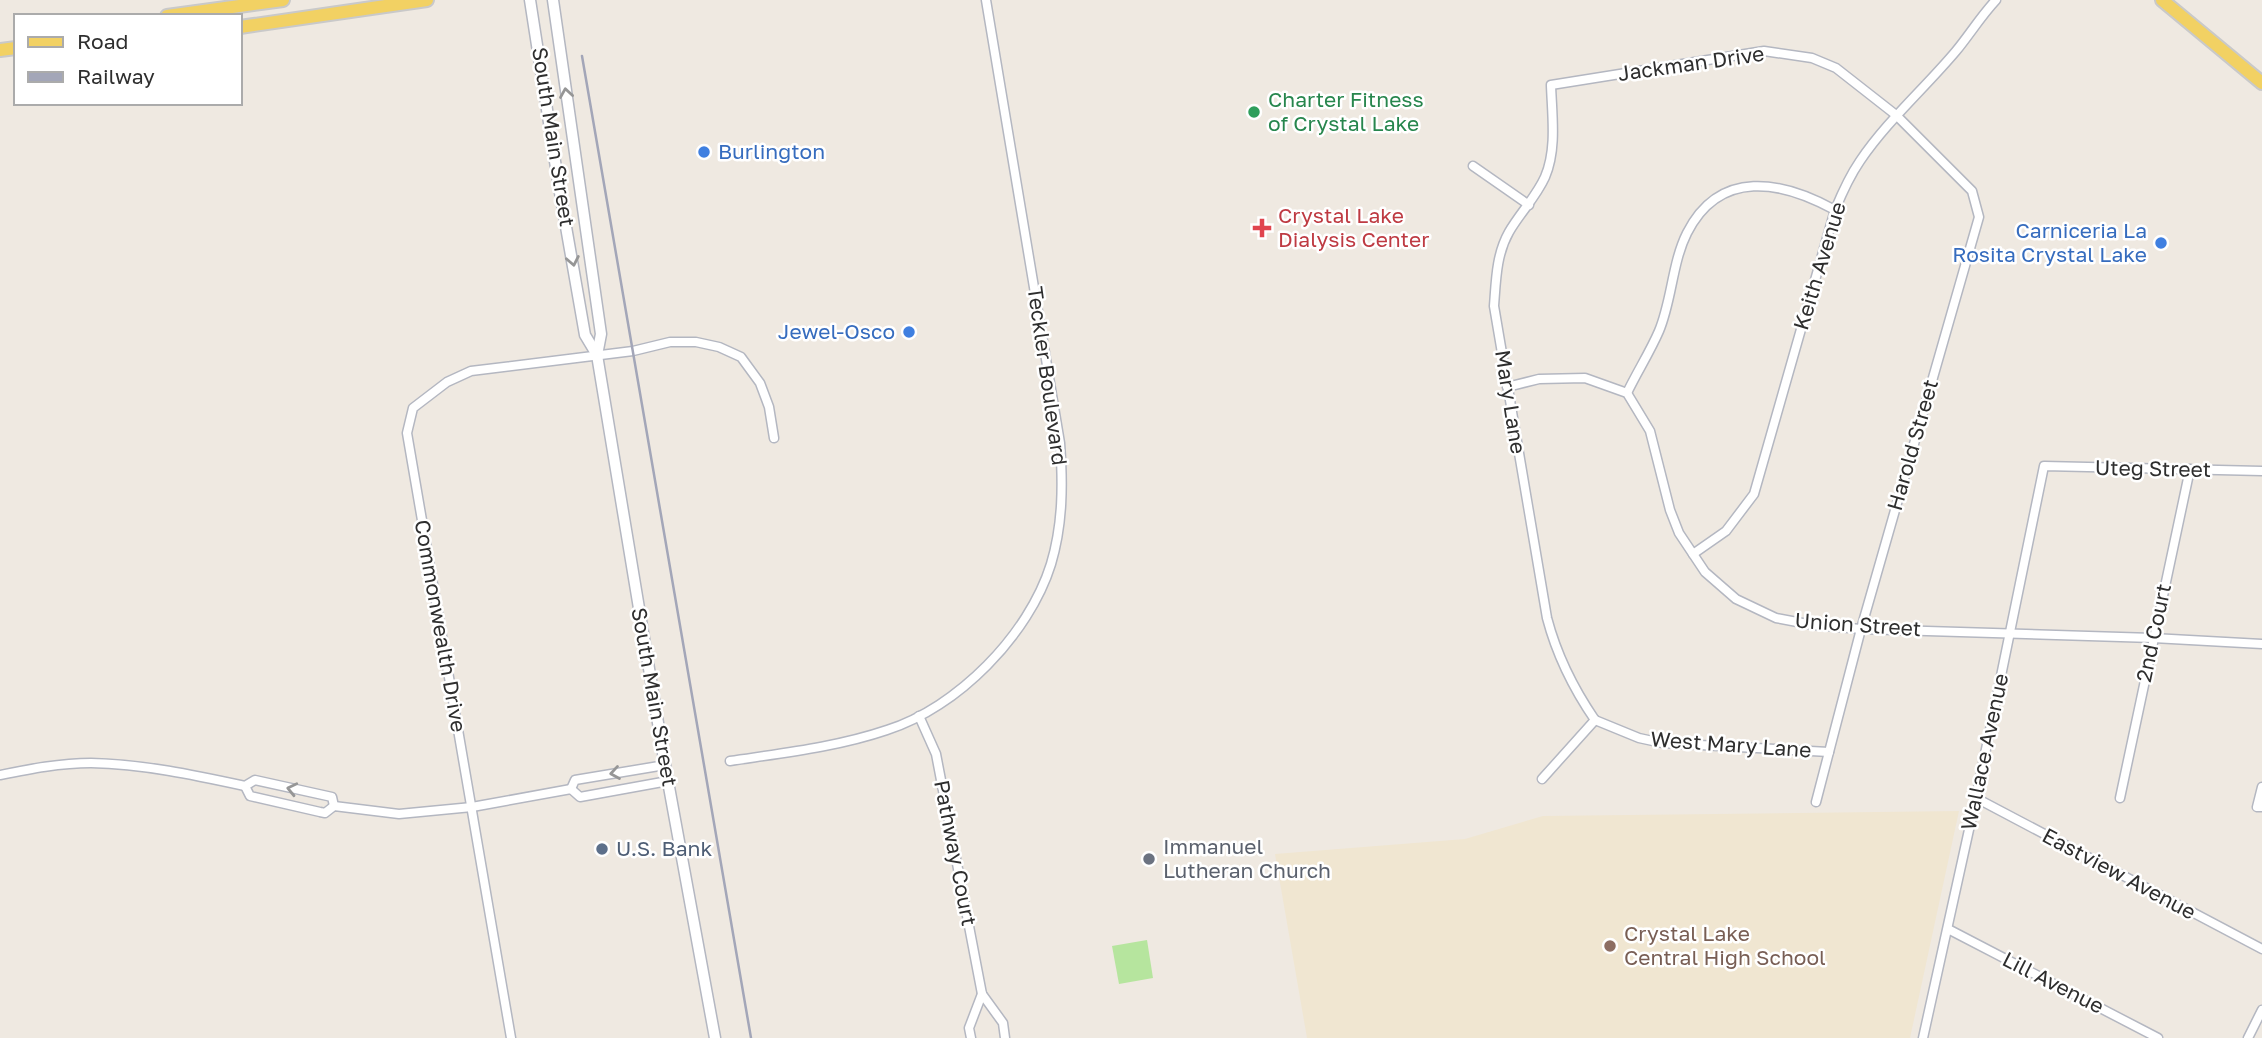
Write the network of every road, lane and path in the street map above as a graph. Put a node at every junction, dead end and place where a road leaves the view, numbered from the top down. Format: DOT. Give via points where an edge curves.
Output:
graph roads {
  1 [pos="283,0"];
  2 [pos="427,0"];
  3 [pos="530,0"];
  4 [pos="553,0"];
  5 [pos="986,0"];
  6 [pos="1996,0"];
  7 [pos="2162,0"];
  8 [pos="244,2"];
  9 [pos="177,14"];
  10 [pos="242,27"];
  11 [pos="2262,83"];
  12 [pos="1551,85"];
  13 [pos="1896,115"];
  14 [pos="1473,166"];
  15 [pos="1529,205"];
  16 [pos="1835,210"];
  17 [pos="597,355"];
  18 [pos="1507,387"];
  19 [pos="1627,393"];
  20 [pos="774,438"];
  21 [pos="2044,466"];
  22 [pos="2189,469"];
  23 [pos="2262,471"];
  24 [pos="1693,554"];
  25 [pos="1861,629"];
  26 [pos="2010,632"];
  27 [pos="2153,638"];
  28 [pos="2262,645"];
  29 [pos="919,716"];
  30 [pos="1595,720"];
  31 [pos="1829,752"];
  32 [pos="730,761"];
  33 [pos="665,765"];
  34 [pos="0,775"];
  35 [pos="1542,779"];
  36 [pos="668,781"];
  37 [pos="245,786"];
  38 [pos="2262,787"];
  39 [pos="570,789"];
  40 [pos="2120,797"];
  41 [pos="1976,798"];
  42 [pos="1816,802"];
  43 [pos="334,806"];
  44 [pos="472,807"];
  45 [pos="2260,807"];
  46 [pos="1948,929"];
  47 [pos="2262,949"];
  48 [pos="982,994"];
  49 [pos="2262,1010"];
  50 [pos="511,1038"];
  51 [pos="715,1038"];
  52 [pos="971,1038"];
  53 [pos="1005,1038"];
  54 [pos="1923,1038"];
  55 [pos="2158,1038"];
  56 [pos="2248,1038"];
  1 -- 8 [label="main road"];
  2 -- 10 [label="main road"];
  3 -- 17 [label="street, South Main Street, one-way" via="585,335"];
  17 -- 4 [label="street, South Main Street, one-way" via="601,334"];
  5 -- 29 [label="street, Teckler Boulevard" via="1058,431 1063,486 1060,526 1050,566 1013,634 991,663"];
  6 -- 13 [label="street, Keith Avenue"];
  7 -- 11 [label="main road"];
  8 -- 9 [label="main road"];
  12 -- 13 [label="street, Jackman Drive" via="1737,54 1777,52 1836,68"];
  12 -- 15 [label="street, Mary Lane" via="1552,154"];
  13 -- 16 [label="street, Keith Avenue" via="1861,159"];
  13 -- 25 [label="street, Harold Street" via="1972,191 1979,217"];
  14 -- 15 [label="street"];
  15 -- 18 [label="street, Mary Lane" via="1509,232 1497,262 1494,306"];
  16 -- 19 [label="street" via="1793,191 1762,185 1735,189 1709,204 1686,235 1659,330"];
  16 -- 24 [label="street, Keith Avenue" via="1754,495 1726,531"];
  17 -- 20 [label="street, Commonwealth Drive" via="696,342 741,357 760,383"];
  17 -- 33 [label="street, South Main Street"];
  17 -- 44 [label="street, Commonwealth Drive" via="471,372 447,382 412,408 407,433"];
  18 -- 19 [label="street" via="1539,379 1585,378"];
  18 -- 30 [label="street, Mary Lane" via="1547,618 1565,670"];
  19 -- 24 [label="street, Union Street" via="1650,431 1670,510"];
  21 -- 22 [label="street, Uteg Street"];
  21 -- 26 [label="street, Wallace Avenue"];
  22 -- 23 [label="street, Uteg Street"];
  22 -- 27 [label="street, 2nd Court"];
  24 -- 25 [label="street, Union Street" via="1722,589 1751,607 1776,618"];
  25 -- 26 [label="street, Union Street"];
  25 -- 31 [label="street, Harold Street"];
  26 -- 27 [label="street, Union Street"];
  26 -- 41 [label="street, Wallace Avenue"];
  27 -- 28 [label="street, Union Street"];
  27 -- 40 [label="street, 2nd Court"];
  29 -- 32 [label="street, Teckler Boulevard" via="889,730 831,745"];
  29 -- 48 [label="street, Pathway Court" via="936,754"];
  30 -- 31 [label="street, West Mary Lane" via="1662,743"];
  30 -- 35 [label="street"];
  31 -- 42 [label="street, Harold Street"];
  33 -- 36 [label="street, South Main Street"];
  33 -- 39 [label="street, one-way" via="575,780"];
  34 -- 37 [label="street" via="90,763 142,766"];
  36 -- 39 [label="street" via="580,797"];
  36 -- 51 [label="street, South Main Street"];
  37 -- 43 [label="street" via="250,796 276,803 325,813"];
  43 -- 37 [label="street, one-way" via="332,796 255,780"];
  38 -- 45 [label="street"];
  39 -- 44 [label="street"];
  41 -- 46 [label="street, Wallace Avenue"];
  41 -- 47 [label="street, Eastview Avenue"];
  43 -- 44 [label="street" via="399,814"];
  44 -- 50 [label="street, Commonwealth Drive"];
  46 -- 54 [label="street, Wallace Avenue"];
  46 -- 55 [label="street, Lill Avenue"];
  48 -- 52 [label="street" via="969,1028"];
  48 -- 53 [label="street, Pathway Court" via="1003,1023"];
  49 -- 56 [label="street"];
}
